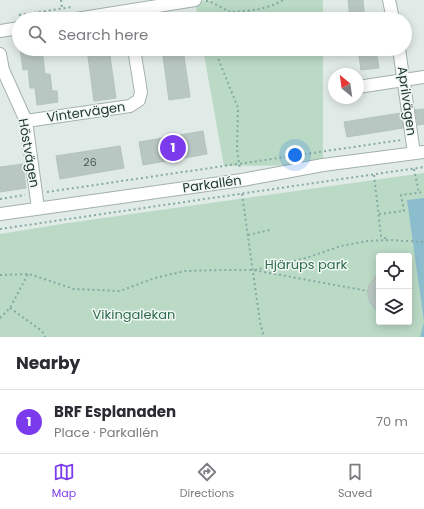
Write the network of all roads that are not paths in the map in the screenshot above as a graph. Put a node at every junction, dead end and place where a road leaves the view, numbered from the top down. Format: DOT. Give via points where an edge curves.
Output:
graph roads {
  1 [pos="195,0"];
  2 [pos="389,0"];
  3 [pos="128,10"];
  4 [pos="116,12"];
  5 [pos="392,12"];
  6 [pos="12,29"];
  7 [pos="0,31"];
  8 [pos="0,54"];
  9 [pos="135,56"];
  10 [pos="400,56"];
  11 [pos="424,77"];
  12 [pos="405,80"];
  13 [pos="364,85"];
  14 [pos="26,121"];
  15 [pos="419,152"];
  16 [pos="38,208"];
  17 [pos="0,214"];
  1 -- 3 [label="street"];
  2 -- 5 [label="street"];
  3 -- 4 [label="street"];
  6 -- 7 [label="street"];
  8 -- 14 [label="street, Höstvägen" via="3,70"];
  9 -- 14 [label="street, Vintervägen" via="141,92 139,100 130,106"];
  10 -- 12 [label="street, Aprilvägen"];
  11 -- 12 [label="street"];
  12 -- 13 [label="street"];
  12 -- 15 [label="street, Aprilvägen" via="412,138"];
  14 -- 16 [label="street, Höstvägen"];
  15 -- 16 [label="street, Parkallén"];
  16 -- 17 [label="street, Parkallén"];
}
